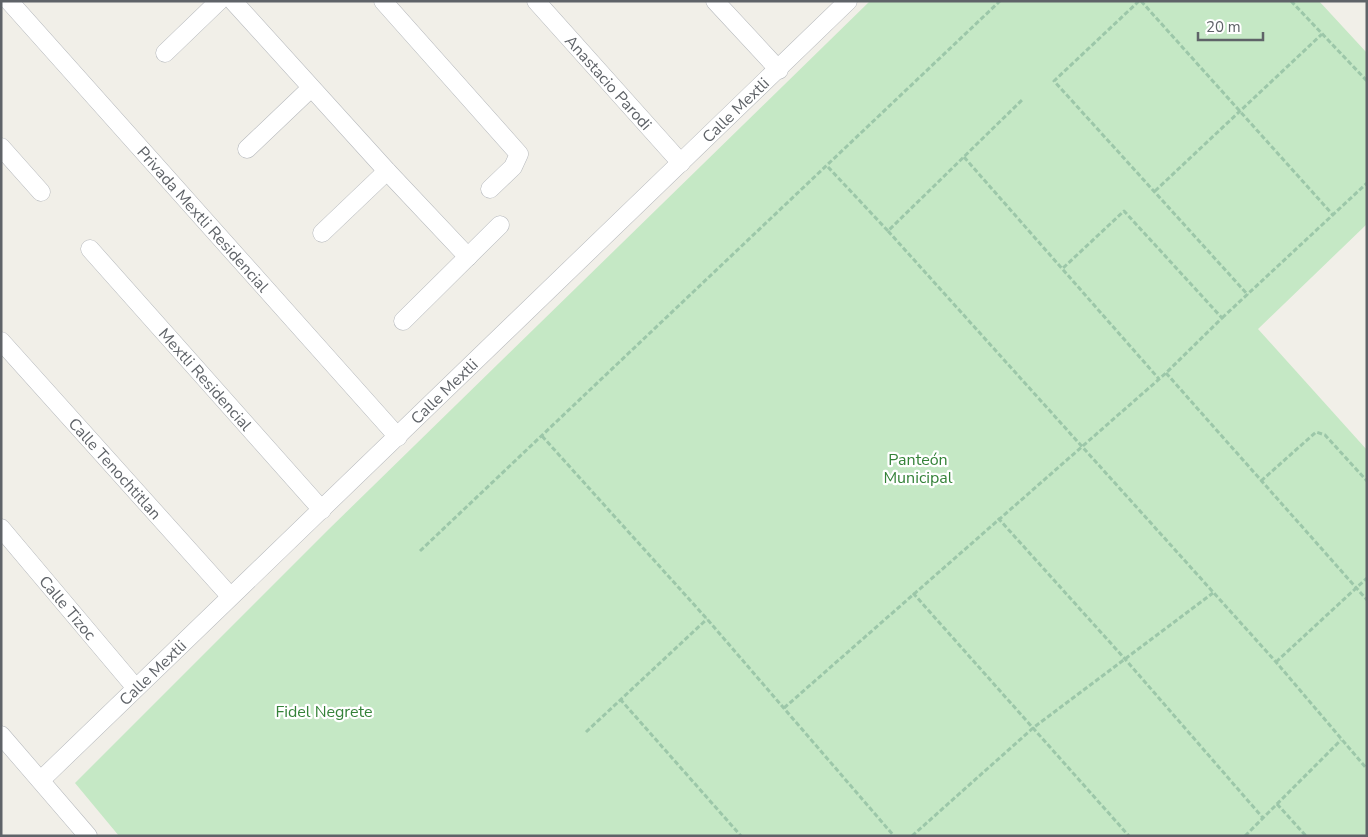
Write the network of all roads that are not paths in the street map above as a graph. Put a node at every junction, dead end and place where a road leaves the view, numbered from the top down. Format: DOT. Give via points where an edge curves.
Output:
graph roads {
  1 [pos="9,1"];
  2 [pos="220,1"];
  3 [pos="233,1"];
  4 [pos="384,1"];
  5 [pos="536,1"];
  6 [pos="715,1"];
  7 [pos="848,1"];
  8 [pos="165,53"];
  9 [pos="779,70"];
  10 [pos="311,88"];
  11 [pos="1,147"];
  12 [pos="247,149"];
  13 [pos="681,164"];
  14 [pos="387,171"];
  15 [pos="490,189"];
  16 [pos="41,192"];
  17 [pos="500,225"];
  18 [pos="322,233"];
  19 [pos="90,249"];
  20 [pos="468,257"];
  21 [pos="403,320"];
  22 [pos="1,341"];
  23 [pos="398,437"];
  24 [pos="322,510"];
  25 [pos="1,528"];
  26 [pos="230,596"];
  27 [pos="135,687"];
  28 [pos="1,735"];
  29 [pos="41,780"];
  30 [pos="88,836"];
  1 -- 23 [label="street, Privada Mextli Residencial"];
  2 -- 8 [label="street"];
  3 -- 10 [label="street"];
  4 -- 15 [label="street" via="519,154 513,167"];
  5 -- 13 [label="street, Anastacio Parodi"];
  6 -- 9 [label="street"];
  7 -- 9 [label="street, Calle Mextli"];
  9 -- 13 [label="street, Calle Mextli"];
  10 -- 12 [label="street"];
  10 -- 14 [label="street"];
  11 -- 16 [label="street"];
  13 -- 23 [label="street, Calle Mextli"];
  14 -- 18 [label="street"];
  14 -- 20 [label="street"];
  17 -- 20 [label="street"];
  19 -- 24 [label="street, Mextli Residencial"];
  20 -- 21 [label="street"];
  22 -- 26 [label="street, Calle Tenochtitlan"];
  23 -- 24 [label="street, Calle Mextli"];
  24 -- 26 [label="street, Calle Mextli"];
  25 -- 27 [label="street, Calle Tizoc"];
  26 -- 27 [label="street, Calle Mextli"];
  27 -- 29 [label="street, Calle Mextli"];
  28 -- 29 [label="street"];
  29 -- 30 [label="street"];
}
